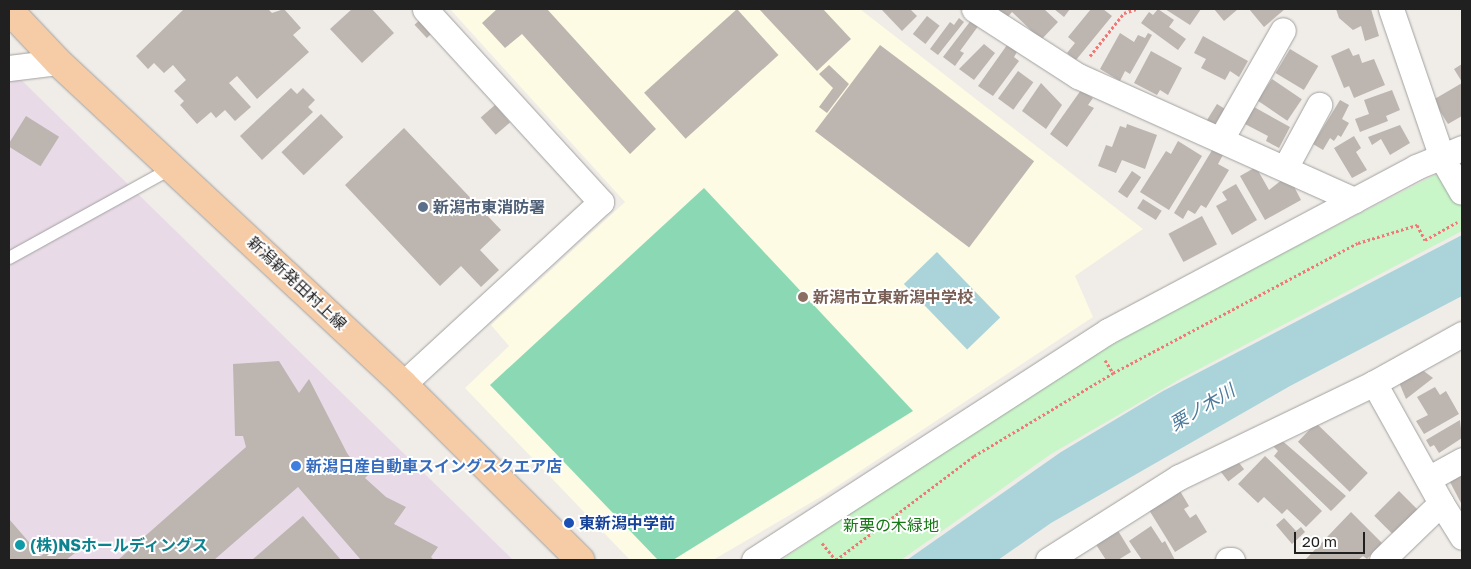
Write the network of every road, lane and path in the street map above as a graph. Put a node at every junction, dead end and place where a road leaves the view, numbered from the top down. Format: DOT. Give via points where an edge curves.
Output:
graph roads {
  1 [pos="425,9"];
  2 [pos="1136,9"];
  3 [pos="1391,9"];
  4 [pos="9,10"];
  5 [pos="983,11"];
  6 [pos="1282,30"];
  7 [pos="58,62"];
  8 [pos="9,68"];
  9 [pos="1078,76"];
  10 [pos="1319,105"];
  11 [pos="1221,139"];
  12 [pos="1452,153"];
  13 [pos="174,168"];
  14 [pos="1285,168"];
  15 [pos="1462,192"];
  16 [pos="1354,200"];
  17 [pos="1457,222"];
  18 [pos="9,258"];
  19 [pos="1462,334"];
  20 [pos="1374,383"];
  21 [pos="403,384"];
  22 [pos="1462,460"];
  23 [pos="1428,479"];
  24 [pos="1441,503"];
  25 [pos="1462,537"];
  26 [pos="580,560"];
  27 [pos="754,560"];
  28 [pos="836,560"];
  29 [pos="1048,560"];
  30 [pos="1228,560"];
  31 [pos="1232,560"];
  32 [pos="1382,560"];
  1 -- 21 [label="street" via="601,202"];
  2 -- 9 [label="path" via="1124,14"];
  3 -- 12 [label="street"];
  4 -- 7 [label="main road, 新潟新発田村上線"];
  5 -- 9 [label="street"];
  6 -- 11 [label="street"];
  7 -- 8 [label="street"];
  7 -- 13 [label="main road, 新潟新発田村上線"];
  9 -- 11 [label="street"];
  10 -- 14 [label="street"];
  11 -- 14 [label="street"];
  12 -- 15 [label="street"];
  12 -- 16 [label="street"];
  13 -- 18 [label="lane"];
  13 -- 21 [label="main road, 新潟新発田村上線"];
  14 -- 16 [label="street"];
  16 -- 27 [label="street" via="1108,331"];
  17 -- 28 [label="path" via="1425,240 1417,225 1358,243 1113,373 974,456"];
  19 -- 20 [label="street"];
  20 -- 23 [label="street"];
  20 -- 29 [label="street" via="1179,477"];
  21 -- 26 [label="main road, 新潟新発田村上線"];
  22 -- 23 [label="street"];
  23 -- 24 [label="street"];
  24 -- 25 [label="street"];
  24 -- 32 [label="street"];
  30 -- 31 [label="street"];
}
